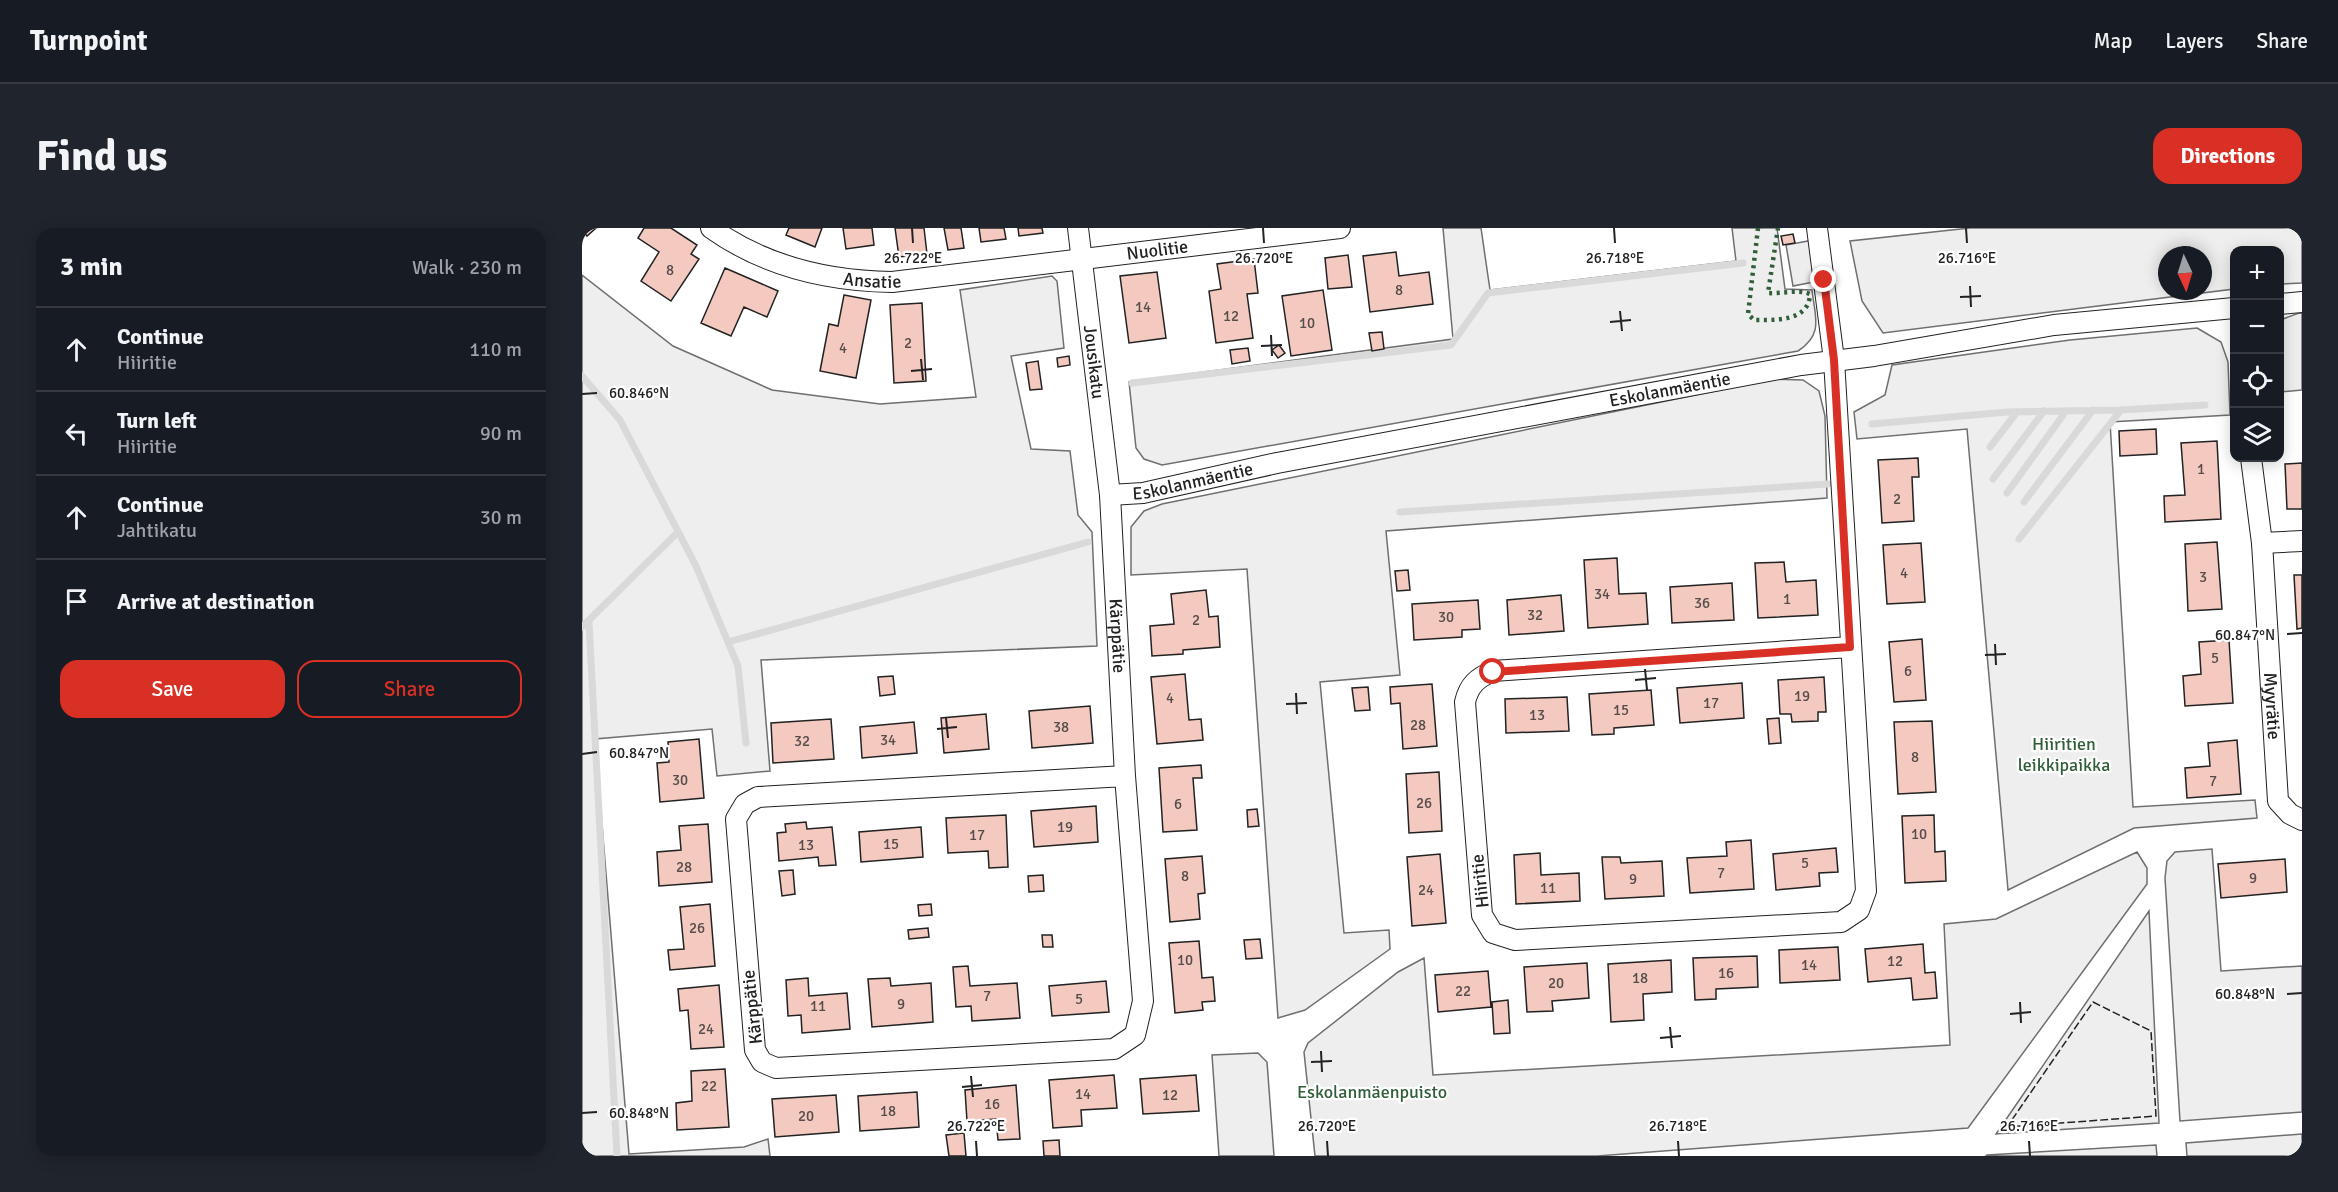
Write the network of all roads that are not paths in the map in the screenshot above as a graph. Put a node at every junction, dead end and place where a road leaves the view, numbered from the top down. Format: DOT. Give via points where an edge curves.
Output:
graph roads {
  1 [pos="711,228"];
  2 [pos="1078,228"];
  3 [pos="1340,228"];
  4 [pos="1817,228"];
  5 [pos="1082,258"];
  6 [pos="2302,302"];
  7 [pos="2284,304"];
  8 [pos="2230,313"];
  9 [pos="1834,360"];
  10 [pos="2252,462"];
  11 [pos="1110,495"];
  12 [pos="2302,541"];
  13 [pos="2262,543"];
  14 [pos="1850,647"];
  15 [pos="1125,776"];
  16 [pos="2302,820"];
  1 -- 5 [label="street, Ansatie" via="772,261 805,273 863,282 892,282"];
  2 -- 5 [label="street, Jousikatu"];
  3 -- 5 [label="street, Nuolitie"];
  4 -- 9 [label="street, Hiiritie"];
  5 -- 11 [label="street, Jousikatu"];
  6 -- 7 [label="street"];
  8 -- 9 [label="street, Eskolanmäentie" via="2054,325"];
  9 -- 11 [label="street, Eskolanmäentie" via="1277,463 1143,493"];
  9 -- 14 [label="street, Hiiritie"];
  10 -- 13 [label="street, Myyrätie"];
  11 -- 15 [label="street, Kärppätie"];
  12 -- 13 [label="street"];
  13 -- 16 [label="street, Myyrätie" via="2278,801"];
  14 -- 14 [label="street, Hiiritie" via="1866,891 1859,910 1841,922 1515,940 1493,933 1482,915 1465,702 1467,691 1478,678 1493,672"];
  15 -- 15 [label="street, Kärppätie" via="1143,1001 1135,1035 1114,1049 776,1068 762,1062 755,1050 736,819 746,804 758,797"];
}
